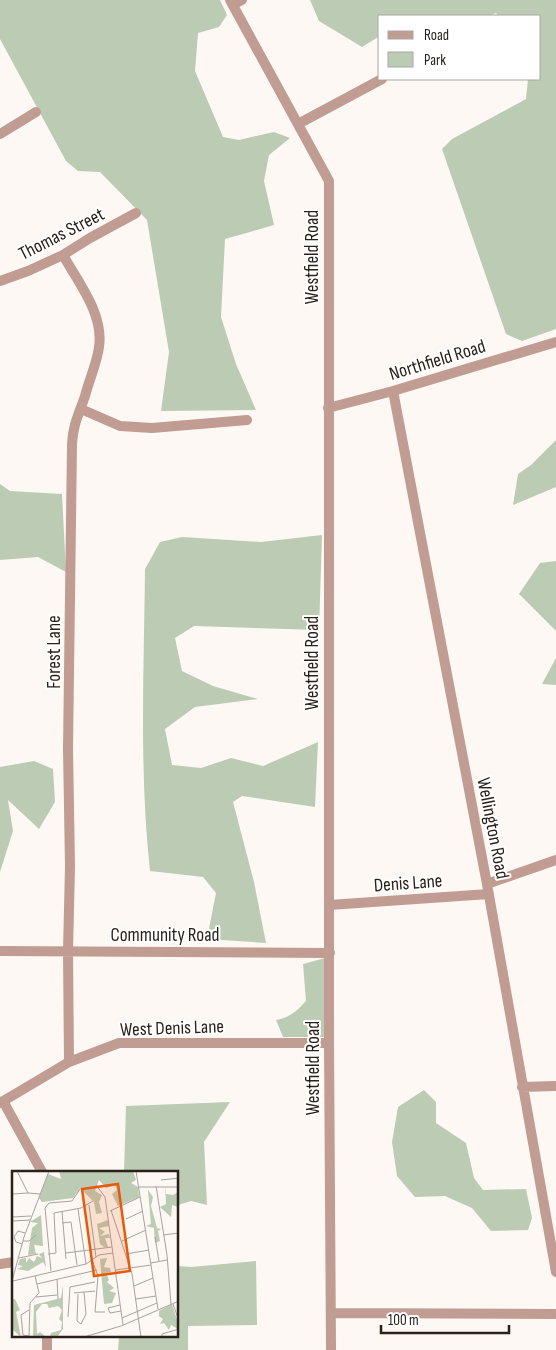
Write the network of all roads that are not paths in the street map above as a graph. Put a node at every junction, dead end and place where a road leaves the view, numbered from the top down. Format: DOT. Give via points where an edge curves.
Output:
graph roads {
  1 [pos="235,2"];
  2 [pos="380,80"];
  3 [pos="36,112"];
  4 [pos="298,124"];
  5 [pos="0,134"];
  6 [pos="136,213"];
  7 [pos="63,255"];
  8 [pos="0,281"];
  9 [pos="556,342"];
  10 [pos="393,391"];
  11 [pos="328,408"];
  12 [pos="81,409"];
  13 [pos="247,420"];
  14 [pos="556,860"];
  15 [pos="488,889"];
  16 [pos="329,905"];
  17 [pos="0,951"];
  18 [pos="68,951"];
  19 [pos="330,952"];
  20 [pos="329,1043"];
  21 [pos="69,1062"];
  22 [pos="522,1086"];
  23 [pos="556,1086"];
  24 [pos="1,1102"];
  25 [pos="41,1171"];
  26 [pos="556,1272"];
  27 [pos="331,1313"];
  28 [pos="556,1314"];
  29 [pos="331,1350"];
  1 -- 4 [label="street, Westfield Road"];
  2 -- 4 [label="street"];
  3 -- 5 [label="street"];
  4 -- 11 [label="street, Westfield Road" via="329,182"];
  6 -- 7 [label="street, Thomas Street"];
  7 -- 8 [label="street, Thomas Street"];
  7 -- 12 [label="street, Forest Lane" via="92,307 99,335 99,348"];
  9 -- 10 [label="street, Northfield Road"];
  10 -- 11 [label="street, Northfield Road"];
  10 -- 15 [label="street, Wellington Road"];
  11 -- 16 [label="street, Westfield Road"];
  12 -- 13 [label="street" via="120,426 152,428"];
  12 -- 18 [label="street, Forest Lane" via="74,423 72,444"];
  14 -- 15 [label="street, Denis Lane"];
  15 -- 16 [label="street, Denis Lane"];
  15 -- 22 [label="street, Wellington Road"];
  16 -- 19 [label="street, Westfield Road"];
  17 -- 18 [label="street, Community Road"];
  18 -- 19 [label="street, Community Road"];
  18 -- 21 [label="street, Forest Lane"];
  19 -- 20 [label="street, Westfield Road"];
  20 -- 21 [label="street, West Denis Lane" via="119,1043"];
  20 -- 27 [label="street, Westfield Road"];
  21 -- 24 [label="street, West Denis Lane"];
  22 -- 23 [label="street"];
  22 -- 26 [label="street, Wellington Road"];
  24 -- 25 [label="street"];
  27 -- 28 [label="street"];
  27 -- 29 [label="street, Westfield Road"];
}
